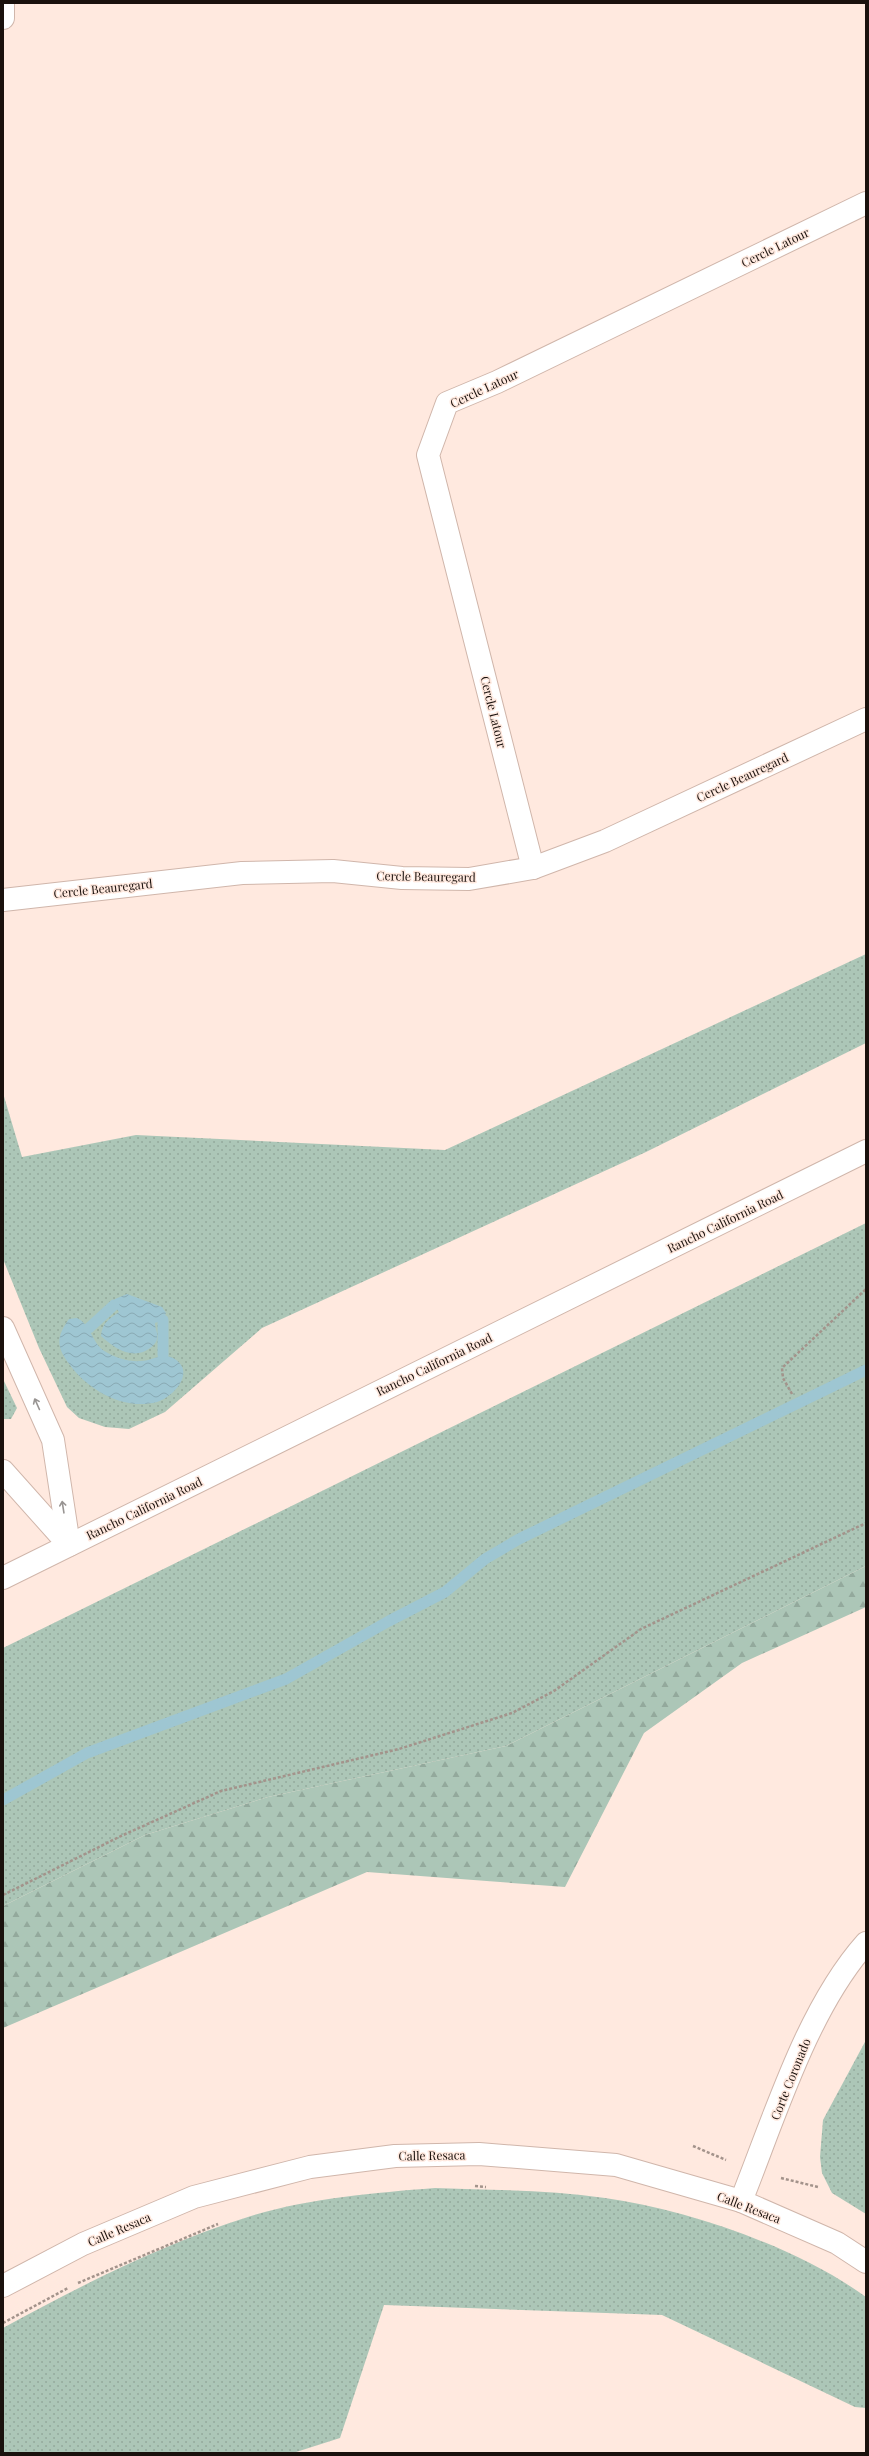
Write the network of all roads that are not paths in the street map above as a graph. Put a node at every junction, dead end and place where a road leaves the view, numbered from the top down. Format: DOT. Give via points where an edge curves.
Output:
graph roads {
  1 [pos="3,3"];
  2 [pos="3,18"];
  3 [pos="866,203"];
  4 [pos="866,719"];
  5 [pos="533,868"];
  6 [pos="3,900"];
  7 [pos="866,1151"];
  8 [pos="3,1328"];
  9 [pos="3,1471"];
  10 [pos="69,1545"];
  11 [pos="3,1578"];
  12 [pos="866,1943"];
  13 [pos="741,2201"];
  14 [pos="866,2262"];
  15 [pos="3,2286"];
  1 -- 2 [label="street"];
  3 -- 5 [label="street, Cercle Latour" via="497,382 447,403 428,454"];
  4 -- 5 [label="street, Cercle Beauregard" via="605,841"];
  5 -- 6 [label="street, Cercle Beauregard" via="469,879 402,878 333,871 242,873"];
  7 -- 10 [label="street, Rancho California Road"];
  10 -- 8 [label="street, one-way" via="53,1440"];
  9 -- 10 [label="street"];
  10 -- 11 [label="street, Rancho California Road"];
  12 -- 13 [label="street, Corte Coronado" via="848,1963 802,2046"];
  13 -- 14 [label="street, Calle Resaca" via="837,2243"];
  13 -- 15 [label="street, Calle Resaca" via="616,2165 479,2154 395,2156 310,2167 194,2197 83,2244"];
}
